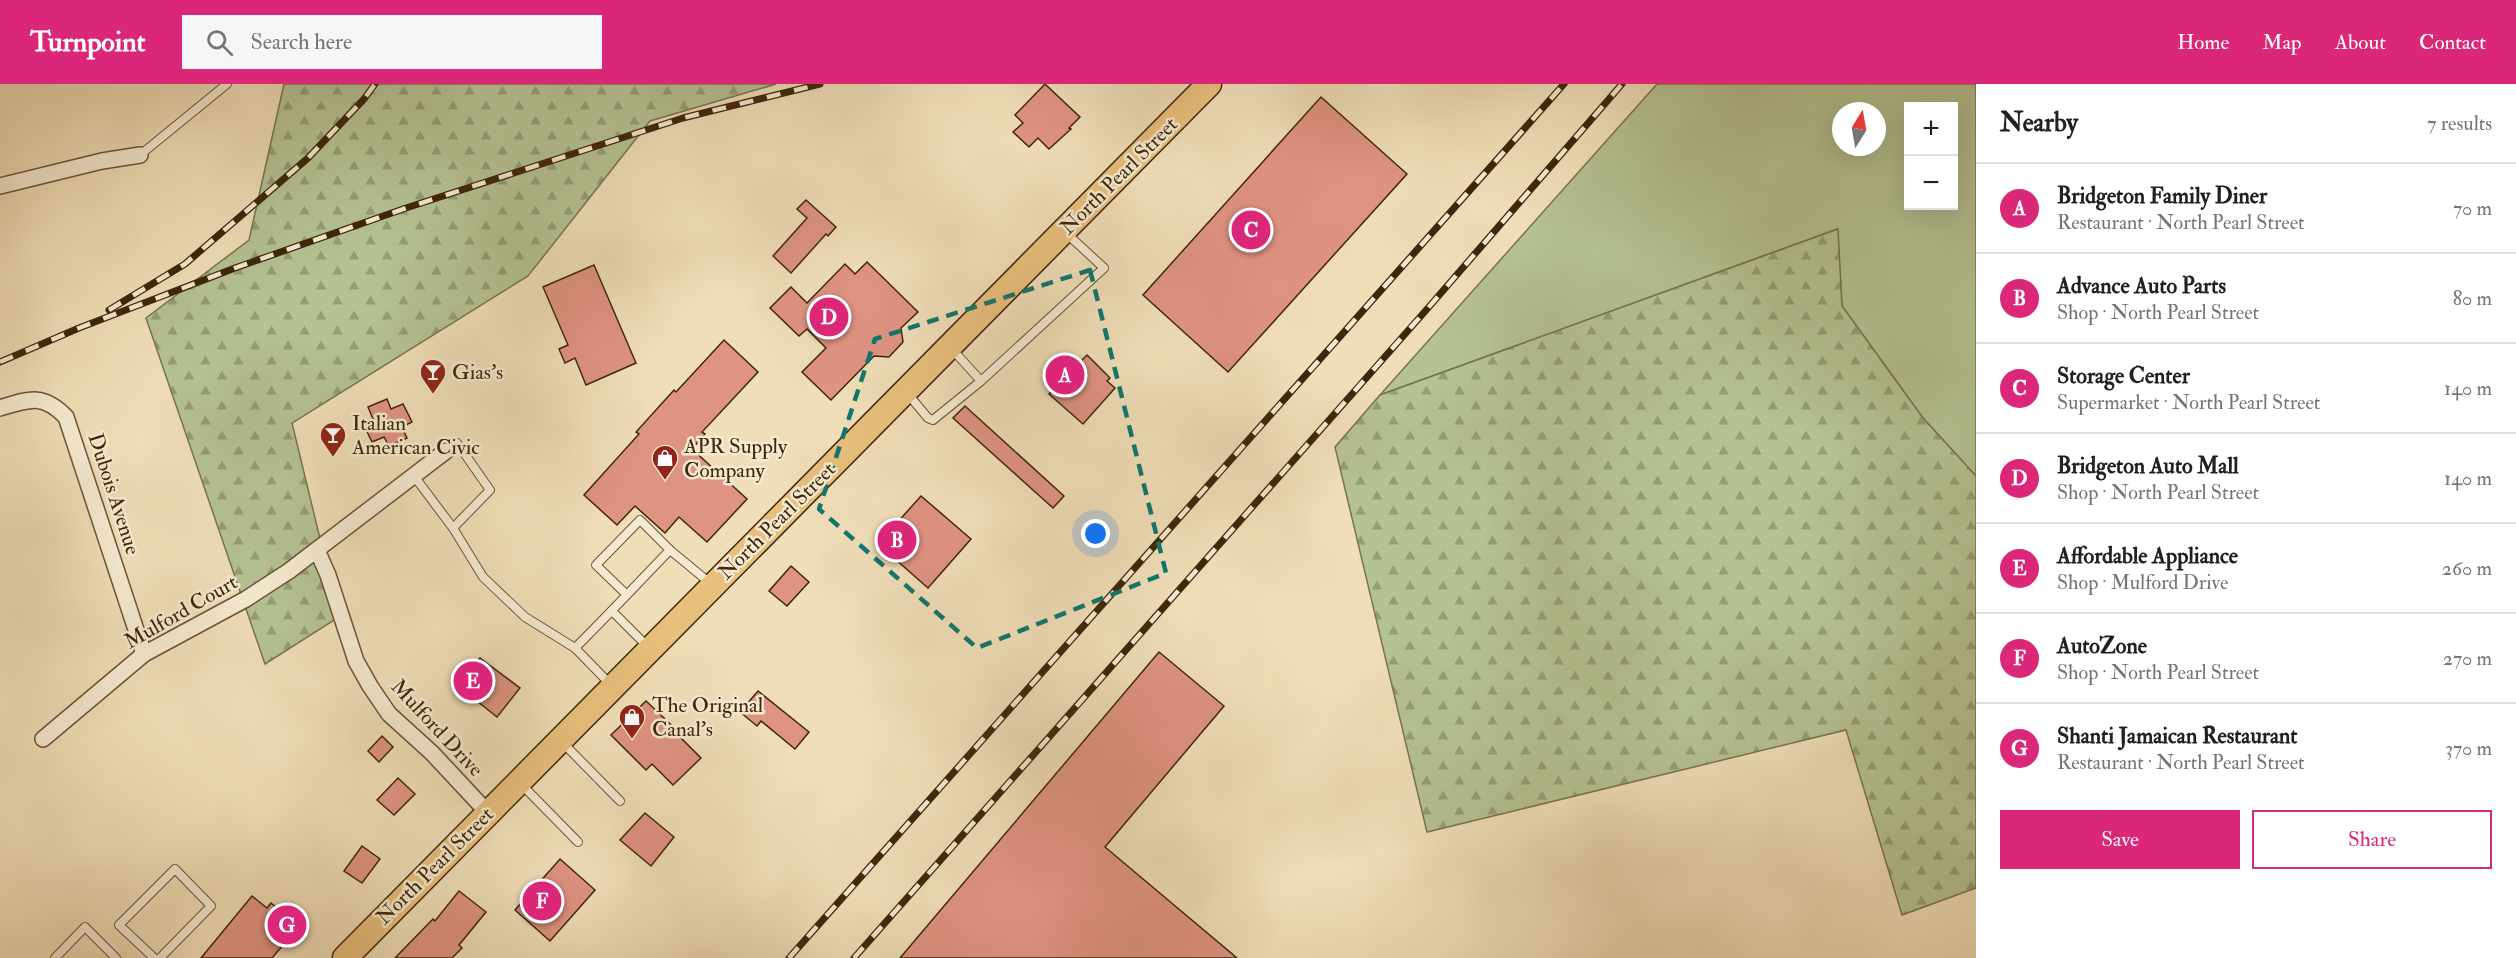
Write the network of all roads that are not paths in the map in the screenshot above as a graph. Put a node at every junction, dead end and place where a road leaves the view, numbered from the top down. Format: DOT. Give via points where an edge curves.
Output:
graph roads {
  1 [pos="226,84"];
  2 [pos="1209,84"];
  3 [pos="140,155"];
  4 [pos="0,186"];
  5 [pos="1064,231"];
  6 [pos="950,347"];
  7 [pos="981,381"];
  8 [pos="906,391"];
  9 [pos="0,408"];
  10 [pos="446,451"];
  11 [pos="414,476"];
  12 [pos="453,528"];
  13 [pos="317,549"];
  14 [pos="670,550"];
  15 [pos="713,585"];
  16 [pos="627,596"];
  17 [pos="612,611"];
  18 [pos="575,648"];
  19 [pos="651,649"];
  20 [pos="144,654"];
  21 [pos="613,687"];
  22 [pos="43,739"];
  23 [pos="560,740"];
  24 [pos="519,782"];
  25 [pos="620,801"];
  26 [pos="488,813"];
  27 [pos="578,842"];
  28 [pos="55,958"];
  29 [pos="116,958"];
  30 [pos="154,958"];
  31 [pos="160,958"];
  32 [pos="345,958"];
  1 -- 3 [label="lane"];
  2 -- 5 [label="main road, North Pearl Street"];
  3 -- 4 [label="street"];
  5 -- 6 [label="main road, North Pearl Street"];
  5 -- 7 [label="lane" via="1104,268"];
  6 -- 7 [label="lane"];
  6 -- 8 [label="main road, North Pearl Street"];
  7 -- 8 [label="lane" via="933,420"];
  8 -- 15 [label="main road, North Pearl Street"];
  9 -- 20 [label="street, Dubois Avenue" via="37,399 57,407 66,417"];
  10 -- 11 [label="street"];
  10 -- 12 [label="lane" via="457,442 490,490"];
  11 -- 12 [label="lane"];
  11 -- 13 [label="street"];
  12 -- 18 [label="lane" via="483,577 525,617"];
  13 -- 20 [label="street, Mulford Court" via="246,599"];
  13 -- 26 [label="street, Mulford Drive" via="356,661 370,686 389,714"];
  14 -- 15 [label="lane"];
  14 -- 16 [label="lane"];
  14 -- 16 [label="lane" via="640,520 596,565"];
  15 -- 19 [label="main road, North Pearl Street"];
  16 -- 17 [label="lane"];
  17 -- 18 [label="lane"];
  17 -- 19 [label="lane"];
  18 -- 21 [label="lane"];
  19 -- 21 [label="main road, North Pearl Street"];
  20 -- 22 [label="street, Mulford Court"];
  21 -- 23 [label="main road, North Pearl Street"];
  23 -- 24 [label="main road, North Pearl Street"];
  23 -- 25 [label="lane"];
  24 -- 26 [label="main road, North Pearl Street"];
  24 -- 27 [label="lane"];
  26 -- 32 [label="main road, North Pearl Street"];
  28 -- 29 [label="lane" via="85,927"];
  30 -- 31 [label="lane" via="119,925 175,869 211,906"];
}
